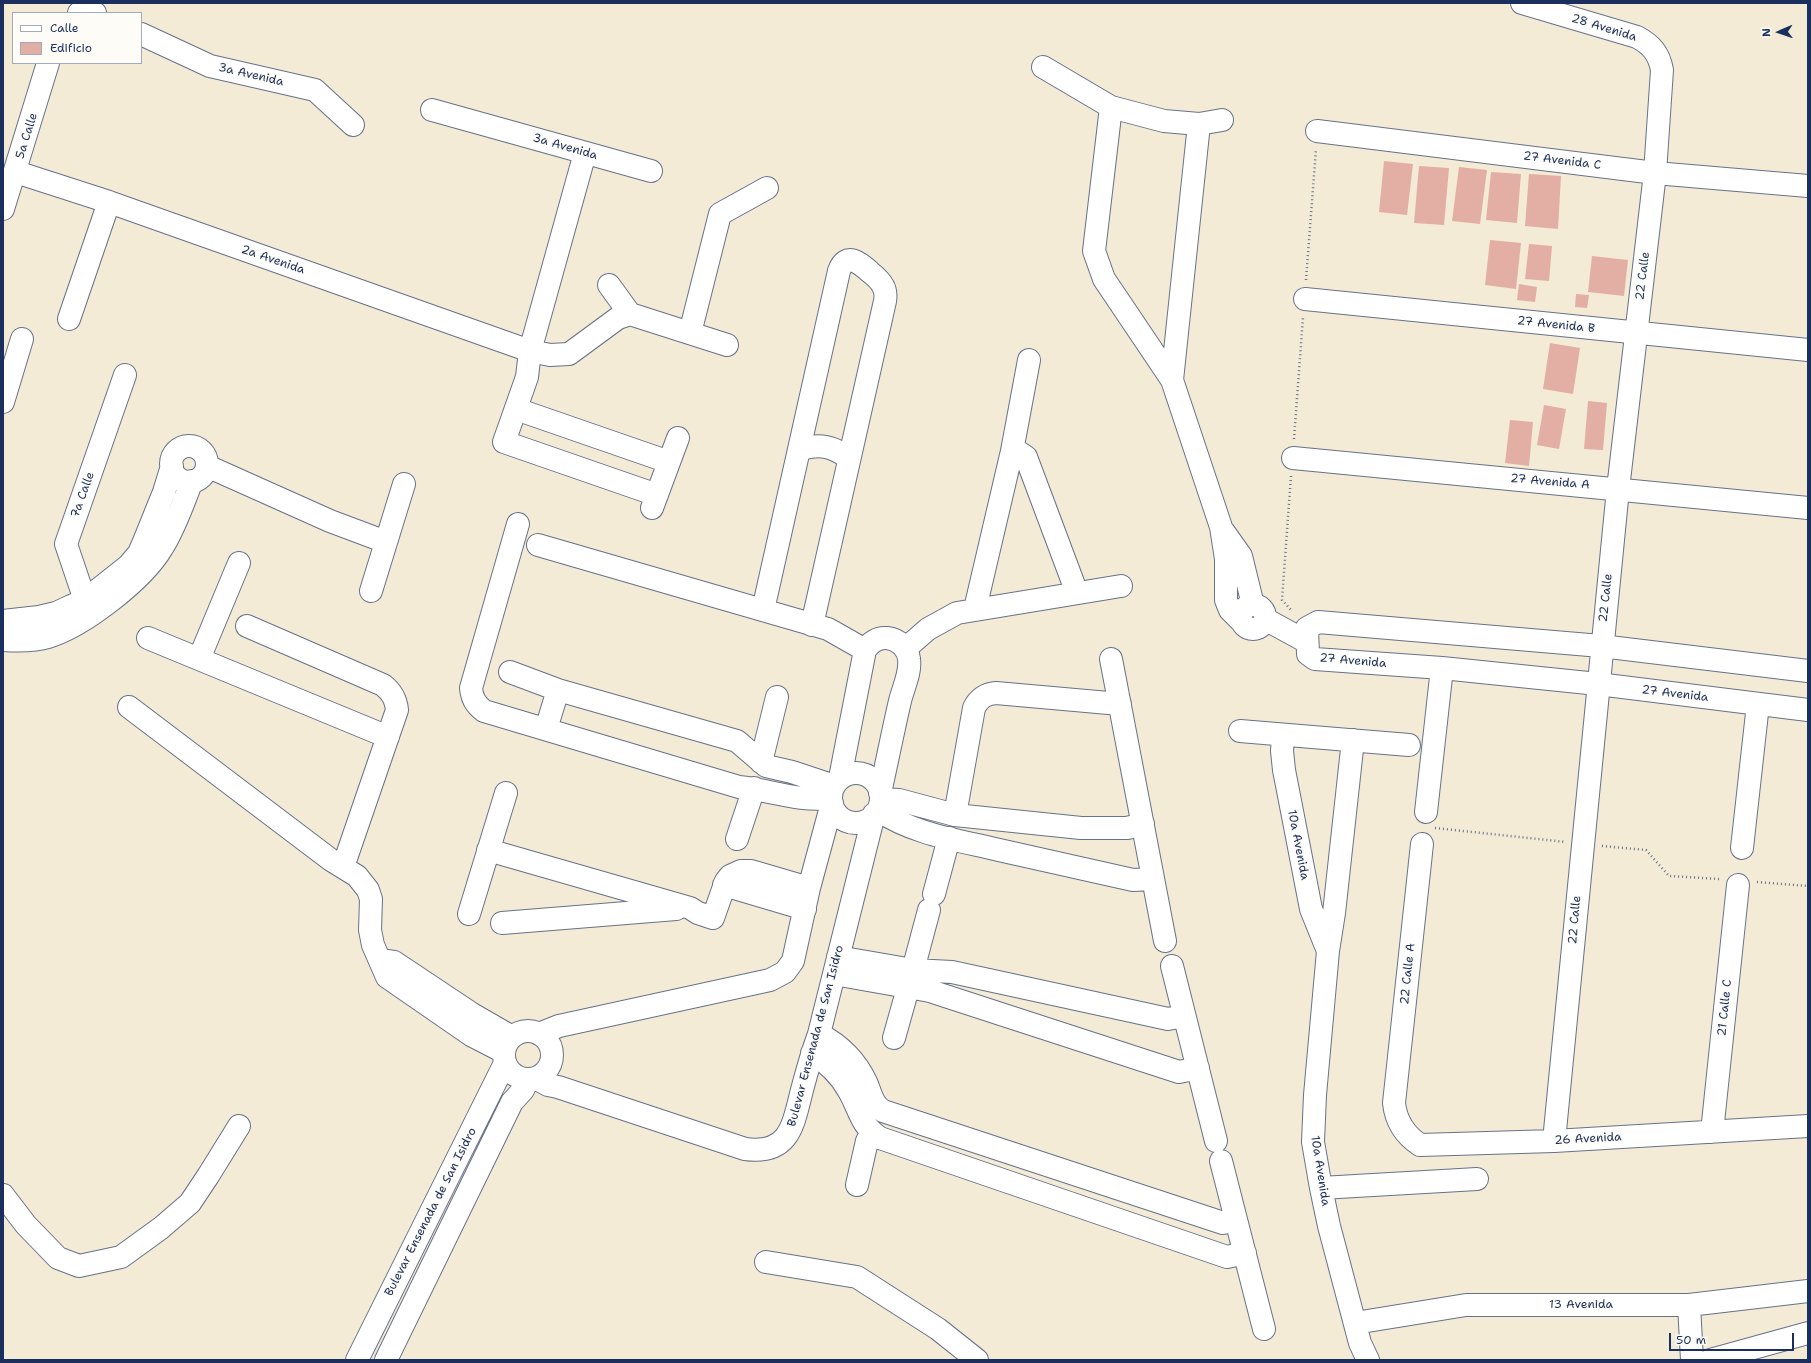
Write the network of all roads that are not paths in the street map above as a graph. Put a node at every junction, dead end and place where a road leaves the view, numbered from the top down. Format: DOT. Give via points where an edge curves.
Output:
graph roads {
  1 [pos="1522,3"];
  2 [pos="142,34"];
  3 [pos="1658,56"];
  4 [pos="48,64"];
  5 [pos="1043,67"];
  6 [pos="1111,107"];
  7 [pos="432,110"];
  8 [pos="1222,120"];
  9 [pos="1199,124"];
  10 [pos="354,125"];
  11 [pos="1318,132"];
  12 [pos="585,153"];
  13 [pos="16,172"];
  14 [pos="651,172"];
  15 [pos="1655,172"];
  16 [pos="1808,186"];
  17 [pos="768,188"];
  18 [pos="109,202"];
  19 [pos="3,209"];
  20 [pos="609,285"];
  21 [pos="1305,299"];
  22 [pos="630,314"];
  23 [pos="69,319"];
  24 [pos="690,333"];
  25 [pos="1636,333"];
  26 [pos="22,339"];
  27 [pos="727,345"];
  28 [pos="1808,350"];
  29 [pos="530,351"];
  30 [pos="1029,360"];
  31 [pos="125,375"];
  32 [pos="1172,380"];
  33 [pos="3,402"];
  34 [pos="516,409"];
  35 [pos="678,438"];
  36 [pos="799,450"];
  37 [pos="1012,451"];
  38 [pos="1293,458"];
  39 [pos="849,459"];
  40 [pos="668,462"];
  41 [pos="172,466"];
  42 [pos="199,474"];
  43 [pos="404,484"];
  44 [pos="1618,489"];
  45 [pos="1808,508"];
  46 [pos="518,524"];
  47 [pos="386,542"];
  48 [pos="538,545"];
  49 [pos="239,563"];
  50 [pos="1122,586"];
  51 [pos="371,591"];
  52 [pos="1077,593"];
  53 [pos="88,607"];
  54 [pos="975,609"];
  55 [pos="763,610"];
  56 [pos="3,621"];
  57 [pos="812,625"];
  58 [pos="247,626"];
  59 [pos="1307,635"];
  60 [pos="148,638"];
  61 [pos="3,640"];
  62 [pos="1601,646"];
  63 [pos="864,650"];
  64 [pos="907,658"];
  65 [pos="199,659"];
  66 [pos="1111,659"];
  67 [pos="1442,668"];
  68 [pos="510,672"];
  69 [pos="1808,672"];
  70 [pos="1598,684"];
  71 [pos="558,690"];
  72 [pos="777,697"];
  73 [pos="1120,704"];
  74 [pos="1758,704"];
  75 [pos="129,707"];
  76 [pos="1808,710"];
  77 [pos="546,729"];
  78 [pos="1240,731"];
  79 [pos="1284,736"];
  80 [pos="388,737"];
  81 [pos="1353,740"];
  82 [pos="1409,745"];
  83 [pos="761,762"];
  84 [pos="754,788"];
  85 [pos="834,791"];
  86 [pos="506,793"];
  87 [pos="878,804"];
  88 [pos="955,815"];
  89 [pos="1143,824"];
  90 [pos="949,838"];
  91 [pos="737,839"];
  92 [pos="1742,848"];
  93 [pos="488,850"];
  94 [pos="343,868"];
  95 [pos="1153,879"];
  96 [pos="1738,882"];
  97 [pos="807,899"];
  98 [pos="690,908"];
  99 [pos="469,914"];
  100 [pos="502,923"];
  101 [pos="1165,941"];
  102 [pos="1328,952"];
  103 [pos="836,966"];
  104 [pos="1172,966"];
  105 [pos="911,979"];
  106 [pos="1184,1016"];
  107 [pos="539,1034"];
  108 [pos="894,1038"];
  109 [pos="816,1044"];
  110 [pos="507,1051"];
  111 [pos="1198,1068"];
  112 [pos="532,1079"];
  113 [pos="1394,1103"];
  114 [pos="239,1126"];
  115 [pos="1808,1126"];
  116 [pos="1712,1132"];
  117 [pos="872,1133"];
  118 [pos="1554,1141"];
  119 [pos="1477,1179"];
  120 [pos="857,1185"];
  121 [pos="1321,1188"];
  122 [pos="3,1196"];
  123 [pos="1236,1221"];
  124 [pos="1245,1253"];
  125 [pos="766,1262"];
  126 [pos="1808,1291"];
  127 [pos="1689,1305"];
  128 [pos="1355,1324"];
  129 [pos="1264,1329"];
  130 [pos="1808,1333"];
  131 [pos="357,1360"];
  132 [pos="386,1360"];
  133 [pos="976,1360"];
  134 [pos="1368,1360"];
  135 [pos="1692,1360"];
  136 [pos="1710,1360"];
  1 -- 3 [label="street, 28 Avenida" via="1637,37 1653,48"];
  2 -- 10 [label="street, 3a Avenida" via="210,66 315,90"];
  3 -- 15 [label="street, 22 Calle" via="1662,78"];
  4 -- 13 [label="street, 5a Calle"];
  5 -- 6 [label="street"];
  6 -- 9 [label="street" via="1164,121"];
  6 -- 32 [label="street" via="1094,251 1104,279"];
  7 -- 12 [label="street, 3a Avenida"];
  8 -- 9 [label="street"];
  9 -- 32 [label="street"];
  11 -- 15 [label="street, 27 Avenida C"];
  12 -- 14 [label="street, 3a Avenida"];
  12 -- 29 [label="street"];
  13 -- 18 [label="street, 2a Avenida"];
  13 -- 19 [label="street, 5a Calle"];
  15 -- 16 [label="street, 27 Avenida C"];
  15 -- 25 [label="street, 22 Calle"];
  17 -- 24 [label="street" via="720,214"];
  18 -- 23 [label="street"];
  18 -- 29 [label="street, 2a Avenida"];
  20 -- 22 [label="street"];
  21 -- 25 [label="street, 27 Avenida B"];
  22 -- 24 [label="street"];
  22 -- 29 [label="street, 2a Avenida" via="618,318 569,354 550,355"];
  24 -- 27 [label="street"];
  25 -- 28 [label="street, 27 Avenida B"];
  25 -- 44 [label="street, 22 Calle"];
  26 -- 33 [label="street"];
  29 -- 34 [label="street" via="527,377"];
  30 -- 37 [label="street"];
  31 -- 53 [label="street, 7a Calle" via="66,544"];
  32 -- 59 [label="street" via="1221,527 1241,556 1253,615"];
  34 -- 40 [label="street"];
  34 -- 40 [label="street" via="504,442 654,501"];
  35 -- 40 [label="street"];
  36 -- 39 [label="street" via="826,446"];
  36 -- 39 [label="street" via="839,271 844,263 856,261 880,281 886,296"];
  36 -- 55 [label="street"];
  37 -- 52 [label="street" via="1026,457"];
  37 -- 54 [label="street"];
  38 -- 44 [label="street, 27 Avenida A"];
  39 -- 57 [label="street"];
  41 -- 42 [label="street" via="179,478"];
  41 -- 42 [label="street" via="175,453 187,446 196,447 204,453 207,462"];
  41 -- 53 [label="street" via="139,553"];
  42 -- 47 [label="street"];
  42 -- 53 [label="street" via="153,562 119,595"];
  43 -- 47 [label="street"];
  44 -- 45 [label="street, 27 Avenida A"];
  44 -- 62 [label="street, 22 Calle"];
  46 -- 77 [label="street" via="471,695 474,702 484,711"];
  47 -- 51 [label="street"];
  48 -- 55 [label="street"];
  49 -- 65 [label="street"];
  50 -- 52 [label="street"];
  52 -- 54 [label="street"];
  53 -- 56 [label="street" via="23,620"];
  53 -- 61 [label="street" via="78,623 48,637"];
  54 -- 64 [label="street" via="957,613 928,629"];
  55 -- 57 [label="street"];
  57 -- 63 [label="street" via="828,629"];
  58 -- 80 [label="street" via="383,685 396,701 397,710"];
  59 -- 62 [label="street" via="1318,622"];
  59 -- 67 [label="street, 27 Avenida" via="1308,654 1315,659"];
  60 -- 65 [label="street"];
  62 -- 69 [label="street"];
  62 -- 70 [label="street, 22 Calle"];
  63 -- 64 [label="street" via="871,642 885,638 900,643"];
  63 -- 85 [label="street"];
  64 -- 87 [label="street, Bulevar Ensenada de San Isidro"];
  65 -- 80 [label="street"];
  66 -- 73 [label="street"];
  67 -- 70 [label="street, 27 Avenida"];
  67 -- 113 [label="street, 22 Calle A" via="1427,828"];
  68 -- 71 [label="street"];
  70 -- 74 [label="street, 27 Avenida"];
  70 -- 118 [label="street, 22 Calle"];
  71 -- 77 [label="street"];
  71 -- 83 [label="street" via="737,741"];
  72 -- 83 [label="street"];
  73 -- 88 [label="street" via="996,693 981,698 974,708"];
  73 -- 89 [label="street"];
  74 -- 76 [label="street, 27 Avenida"];
  74 -- 92 [label="street"];
  75 -- 94 [label="street"];
  77 -- 84 [label="street" via="739,787"];
  78 -- 79 [label="street"];
  79 -- 81 [label="street"];
  79 -- 102 [label="street, 10a Avenida" via="1284,770 1311,909"];
  80 -- 94 [label="street"];
  81 -- 82 [label="street"];
  81 -- 102 [label="street, 10a Avenida"];
  83 -- 85 [label="street" via="766,766 792,772"];
  84 -- 85 [label="street" via="792,798 814,800"];
  84 -- 91 [label="street"];
  85 -- 87 [label="street" via="837,814 847,821 865,821"];
  85 -- 87 [label="street" via="850,773 867,775 876,782"];
  85 -- 97 [label="street"];
  86 -- 93 [label="street"];
  87 -- 88 [label="street" via="899,800"];
  87 -- 90 [label="street" via="891,819 918,830"];
  87 -- 103 [label="street, Bulevar Ensenada de San Isidro"];
  88 -- 89 [label="street" via="1082,828 1127,828"];
  89 -- 95 [label="street"];
  90 -- 95 [label="street" via="1133,880"];
  90 -- 105 [label="street"];
  93 -- 98 [label="street"];
  93 -- 99 [label="street"];
  94 -- 110 [label="street" via="357,876 368,890 371,899 371,938 380,960 394,962 472,1014"];
  95 -- 101 [label="street"];
  96 -- 116 [label="street, 21 Calle C"];
  97 -- 98 [label="street" via="746,870 730,876 724,885 713,918"];
  97 -- 107 [label="street" via="793,961 778,977 559,1026"];
  98 -- 100 [label="street"];
  102 -- 121 [label="street, 10a Avenida" via="1313,1142"];
  103 -- 105 [label="street"];
  103 -- 109 [label="street, Bulevar Ensenada de San Isidro"];
  104 -- 106 [label="street"];
  105 -- 106 [label="street" via="952,972 1168,1019"];
  105 -- 108 [label="street"];
  105 -- 111 [label="street" via="930,991 1179,1072"];
  106 -- 111 [label="street"];
  107 -- 110 [label="street" via="522,1032"];
  107 -- 112 [label="street" via="551,1048 552,1060 546,1072"];
  109 -- 112 [label="street, Bulevar Ensenada de San Isidro" via="793,1127 780,1143 763,1150 745,1149"];
  109 -- 117 [label="street" via="825,1061 850,1092 861,1118"];
  109 -- 123 [label="street" via="837,1045 852,1061 866,1082 873,1101 883,1111 1223,1223"];
  110 -- 112 [label="street" via="511,1074 522,1079"];
  110 -- 131 [label="street, Bulevar Ensenada de San Isidro"];
  111 -- 123 [label="street"];
  112 -- 132 [label="street, Bulevar Ensenada de San Isidro" via="512,1102"];
  113 -- 118 [label="street, 26 Avenida" via="1400,1125 1420,1145"];
  114 -- 122 [label="street" via="190,1203 121,1257 79,1266 58,1258 26,1225"];
  115 -- 116 [label="street, 26 Avenida"];
  116 -- 118 [label="street, 26 Avenida"];
  117 -- 120 [label="street" via="867,1141"];
  117 -- 124 [label="street" via="1227,1257"];
  119 -- 121 [label="street"];
  121 -- 128 [label="street, 10a Avenida"];
  123 -- 124 [label="street"];
  124 -- 129 [label="street"];
  125 -- 133 [label="street" via="857,1278 938,1329"];
  126 -- 127 [label="street, 13 Avenida"];
  127 -- 128 [label="street, 13 Avenida" via="1466,1305"];
  127 -- 135 [label="street"];
  128 -- 134 [label="street, 10a Avenida"];
  130 -- 136 [label="street"];
}
